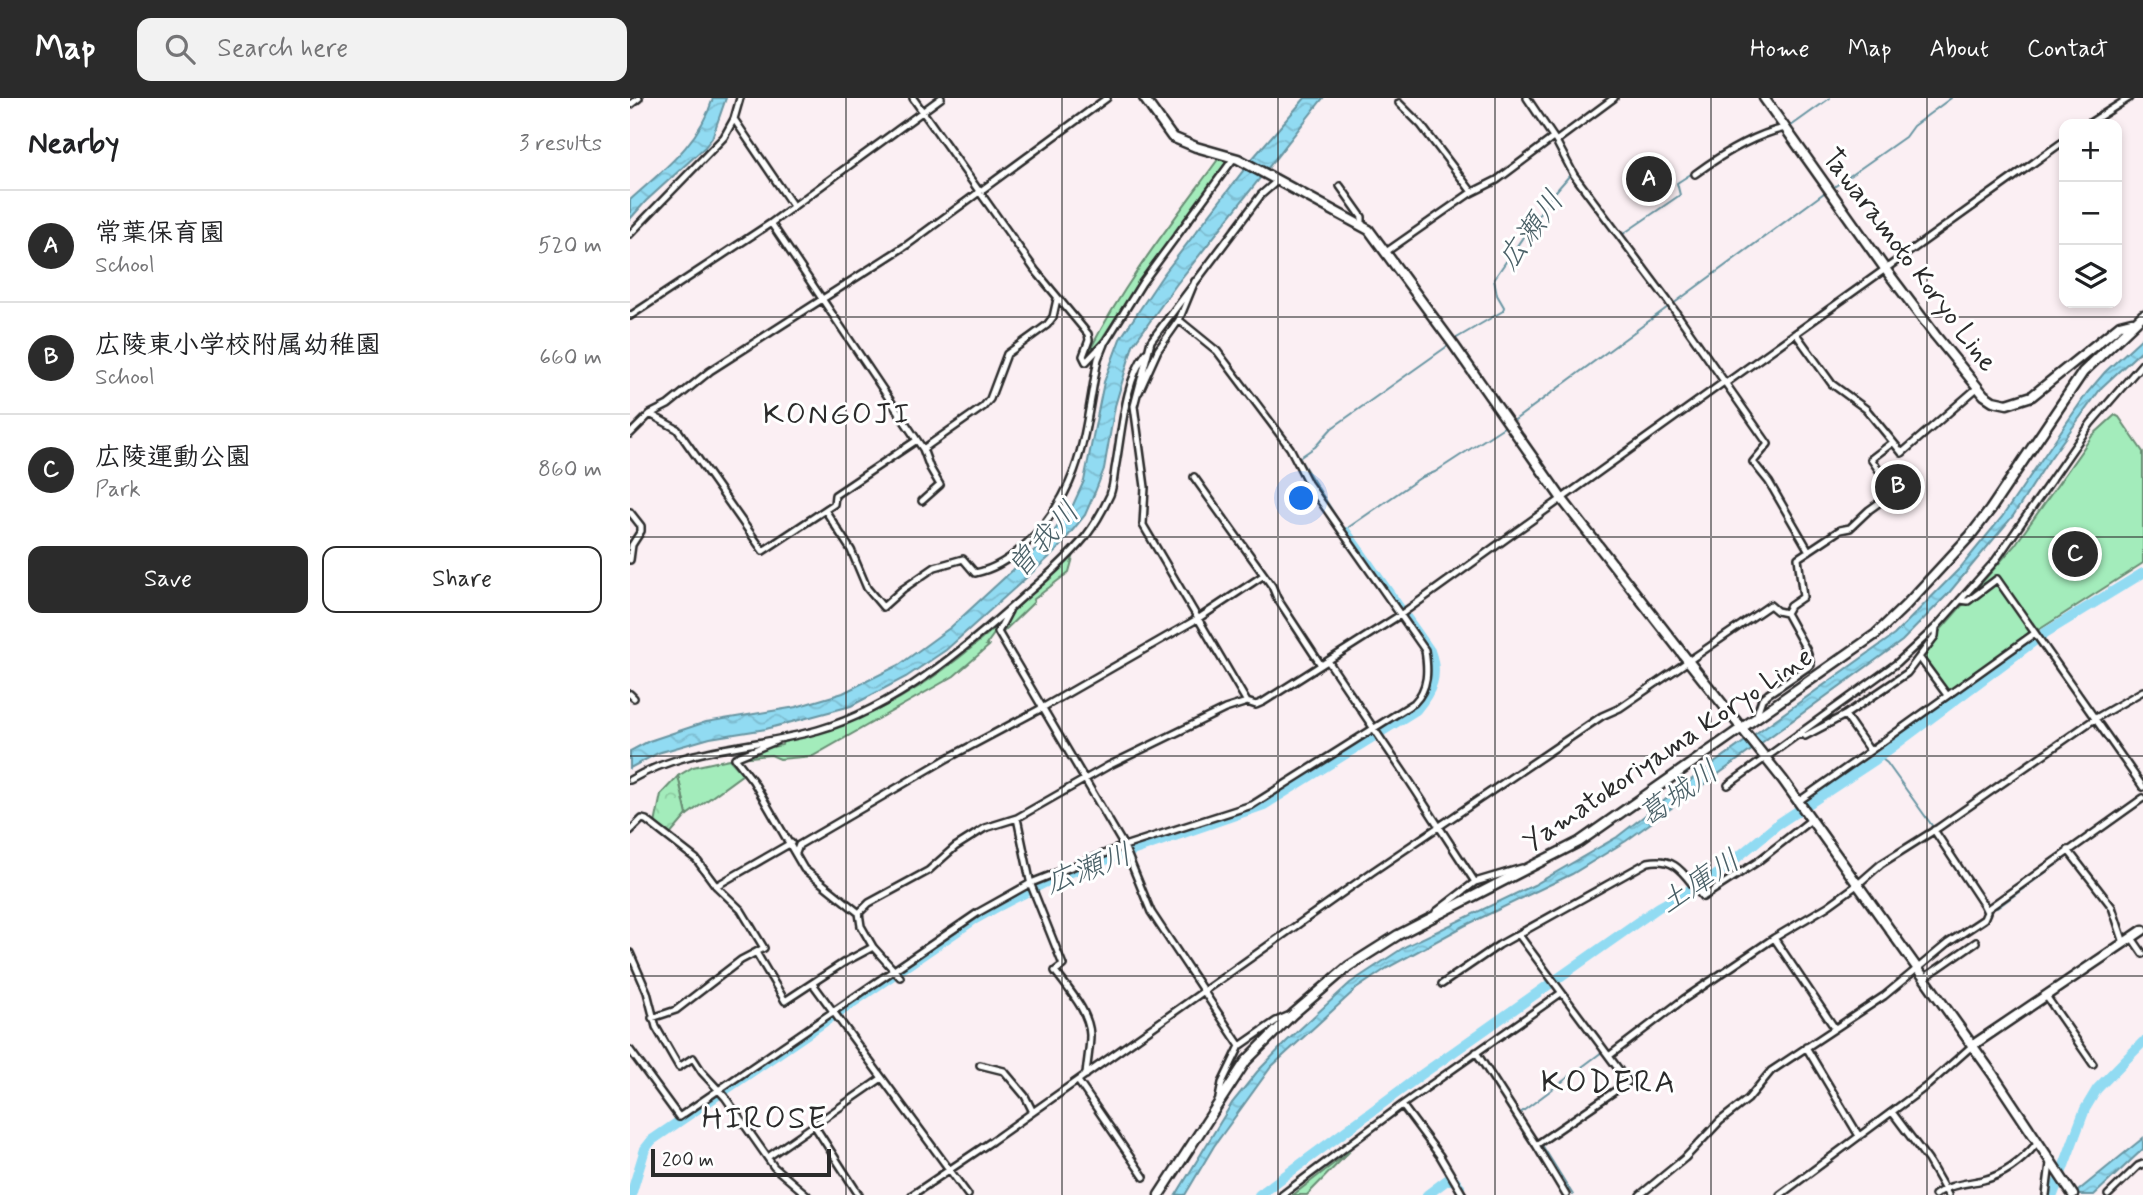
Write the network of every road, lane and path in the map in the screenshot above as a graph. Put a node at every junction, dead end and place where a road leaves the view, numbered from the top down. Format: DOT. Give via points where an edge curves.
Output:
graph roads {
  1 [pos="639,98"];
  2 [pos="740,98"];
  3 [pos="913,98"];
  4 [pos="942,98"];
  5 [pos="1107,98"];
  6 [pos="1144,98"];
  7 [pos="1527,98"];
  8 [pos="1614,98"];
  9 [pos="1764,98"];
  10 [pos="2129,98"];
  11 [pos="1399,103"];
  12 [pos="630,105"];
  13 [pos="923,113"];
  14 [pos="734,119"];
  15 [pos="2096,119"];
  16 [pos="1786,128"];
  17 [pos="1554,139"];
  18 [pos="2059,145"];
  19 [pos="1236,158"];
  20 [pos="1695,174"];
  21 [pos="1275,180"];
  22 [pos="1340,186"];
  23 [pos="979,191"];
  24 [pos="1472,192"];
  25 [pos="793,206"];
  26 [pos="771,223"];
  27 [pos="1362,226"];
  28 [pos="630,233"];
  29 [pos="1385,252"];
  30 [pos="1886,270"];
  31 [pos="1195,281"];
  32 [pos="1057,299"];
  33 [pos="822,301"];
  34 [pos="2143,315"];
  35 [pos="630,316"];
  36 [pos="1179,320"];
  37 [pos="2135,322"];
  38 [pos="1796,334"];
  39 [pos="1106,341"];
  40 [pos="1146,353"];
  41 [pos="2143,363"];
  42 [pos="1725,382"];
  43 [pos="1977,388"];
  44 [pos="1134,405"];
  45 [pos="650,414"];
  46 [pos="1124,426"];
  47 [pos="630,434"];
  48 [pos="917,440"];
  49 [pos="1892,443"];
  50 [pos="923,449"];
  51 [pos="1194,477"];
  52 [pos="1562,499"];
  53 [pos="922,501"];
  54 [pos="825,510"];
  55 [pos="630,512"];
  56 [pos="1809,551"];
  57 [pos="630,560"];
  58 [pos="1264,575"];
  59 [pos="1960,600"];
  60 [pos="1011,608"];
  61 [pos="1403,612"];
  62 [pos="1786,612"];
  63 [pos="1199,618"];
  64 [pos="1936,627"];
  65 [pos="2035,633"];
  66 [pos="1919,657"];
  67 [pos="1328,661"];
  68 [pos="1689,663"];
  69 [pos="1321,665"];
  70 [pos="2143,691"];
  71 [pos="1947,695"];
  72 [pos="1247,702"];
  73 [pos="1042,708"];
  74 [pos="1845,715"];
  75 [pos="1756,717"];
  76 [pos="2096,718"];
  77 [pos="1742,727"];
  78 [pos="1374,729"];
  79 [pos="1799,733"];
  80 [pos="779,739"];
  81 [pos="1870,751"];
  82 [pos="1767,758"];
  83 [pos="630,780"];
  84 [pos="1083,780"];
  85 [pos="1728,785"];
  86 [pos="2143,787"];
  87 [pos="2143,797"];
  88 [pos="1799,801"];
  89 [pos="1017,818"];
  90 [pos="1812,819"];
  91 [pos="1439,827"];
  92 [pos="1936,829"];
  93 [pos="630,831"];
  94 [pos="791,843"];
  95 [pos="1124,848"];
  96 [pos="2068,850"];
  97 [pos="796,853"];
  98 [pos="1535,867"];
  99 [pos="1475,883"];
  100 [pos="1857,885"];
  101 [pos="716,886"];
  102 [pos="1032,887"];
  103 [pos="1986,910"];
  104 [pos="859,912"];
  105 [pos="1425,921"];
  106 [pos="2143,930"];
  107 [pos="1519,935"];
  108 [pos="1774,938"];
  109 [pos="2128,940"];
  110 [pos="1976,942"];
  111 [pos="873,947"];
  112 [pos="630,953"];
  113 [pos="757,954"];
  114 [pos="2143,954"];
  115 [pos="1916,967"];
  116 [pos="638,969"];
  117 [pos="897,972"];
  118 [pos="630,974"];
  119 [pos="1924,978"];
  120 [pos="813,984"];
  121 [pos="1442,984"];
  122 [pos="1559,991"];
  123 [pos="1203,992"];
  124 [pos="2046,996"];
  125 [pos="1293,1014"];
  126 [pos="835,1015"];
  127 [pos="652,1018"];
  128 [pos="1835,1027"];
  129 [pos="1973,1045"];
  130 [pos="1240,1046"];
  131 [pos="1806,1047"];
  132 [pos="630,1051"];
  133 [pos="1476,1052"];
  134 [pos="1609,1056"];
  135 [pos="2093,1064"];
  136 [pos="980,1065"];
  137 [pos="1086,1075"];
  138 [pos="883,1078"];
  139 [pos="1078,1081"];
  140 [pos="719,1090"];
  141 [pos="1219,1099"];
  142 [pos="1402,1105"];
  143 [pos="1033,1112"];
  144 [pos="1892,1112"];
  145 [pos="814,1125"];
  146 [pos="1859,1136"];
  147 [pos="2037,1143"];
  148 [pos="1536,1145"];
  149 [pos="768,1157"];
  150 [pos="2141,1164"];
  151 [pos="2053,1166"];
  152 [pos="950,1170"];
  153 [pos="1144,1177"];
  154 [pos="1944,1188"];
  155 [pos="807,1195"];
  156 [pos="859,1195"];
  157 [pos="912,1195"];
  158 [pos="968,1195"];
  159 [pos="1159,1195"];
  160 [pos="1282,1195"];
  161 [pos="1463,1195"];
  162 [pos="1566,1195"];
  163 [pos="1640,1195"];
  164 [pos="1780,1195"];
  165 [pos="1936,1195"];
  166 [pos="1948,1195"];
  167 [pos="2046,1195"];
  168 [pos="2073,1195"];
  169 [pos="2108,1195"];
  1 -- 12 [label="street"];
  2 -- 14 [label="street"];
  3 -- 13 [label="street"];
  4 -- 13 [label="street"];
  5 -- 23 [label="street"];
  6 -- 19 [label="main road" via="1172,137"];
  7 -- 17 [label="street"];
  8 -- 17 [label="street"];
  9 -- 16 [label="main road, Tawaramoto Koryo Line"];
  10 -- 15 [label="street"];
  11 -- 24 [label="street"];
  13 -- 23 [label="street"];
  13 -- 25 [label="street"];
  14 -- 25 [label="street"];
  14 -- 28 [label="street" via="706,158"];
  16 -- 20 [label="street" via="1742,144"];
  16 -- 30 [label="main road, Tawaramoto Koryo Line"];
  17 -- 24 [label="street"];
  17 -- 42 [label="street" via="1573,173"];
  18 -- 30 [label="street"];
  19 -- 21 [label="main road"];
  19 -- 39 [label="street" via="1142,283"];
  21 -- 27 [label="main road"];
  21 -- 31 [label="street"];
  22 -- 27 [label="street" via="1363,217"];
  23 -- 32 [label="street"];
  23 -- 33 [label="street"];
  24 -- 29 [label="street"];
  25 -- 26 [label="street"];
  26 -- 33 [label="street"];
  26 -- 35 [label="street"];
  27 -- 29 [label="main road"];
  29 -- 52 [label="main road"];
  30 -- 38 [label="street"];
  30 -- 43 [label="main road, Tawaramoto Koryo Line"];
  31 -- 36 [label="street"];
  31 -- 40 [label="street"];
  32 -- 39 [label="street" via="1089,337 1083,356 1086,362"];
  32 -- 50 [label="street" via="1047,325 1007,354 983,407"];
  33 -- 45 [label="street"];
  33 -- 48 [label="street"];
  34 -- 37 [label="main road, Tawaramoto Koryo Line"];
  36 -- 44 [label="street" via="1158,350"];
  36 -- 61 [label="street" via="1228,365 1290,448 1308,484"];
  37 -- 43 [label="main road, Tawaramoto Koryo Line" via="2120,325 2032,396 2007,404 1993,401"];
  37 -- 75 [label="main road, Yamatokoriyama Koryo Line" via="2083,372 1970,537 1906,606 1876,634"];
  38 -- 42 [label="street"];
  38 -- 49 [label="street" via="1832,384 1867,409"];
  39 -- 54 [label="street" via="1070,486 1041,529 1008,560 975,573 963,559 935,567 883,607 867,588"];
  40 -- 44 [label="street"];
  40 -- 46 [label="street" via="1131,382"];
  41 -- 59 [label="street" via="2091,424 2010,541"];
  42 -- 52 [label="street"];
  42 -- 56 [label="street" via="1768,444 1753,462"];
  43 -- 49 [label="street" via="1902,453"];
  44 -- 46 [label="street"];
  44 -- 63 [label="street" via="1145,487 1143,525"];
  45 -- 47 [label="street"];
  45 -- 54 [label="street" via="677,429 763,551"];
  46 -- 60 [label="street" via="1110,494 1087,534"];
  48 -- 50 [label="street"];
  48 -- 54 [label="street" via="835,495 834,503"];
  49 -- 56 [label="street" via="1871,459 1895,492 1850,528"];
  50 -- 53 [label="street" via="940,485"];
  51 -- 58 [label="street"];
  52 -- 61 [label="street"];
  52 -- 68 [label="main road"];
  55 -- 57 [label="street" via="641,531"];
  56 -- 62 [label="street" via="1798,561 1803,597"];
  58 -- 63 [label="street"];
  58 -- 69 [label="street"];
  59 -- 64 [label="street"];
  59 -- 65 [label="street" via="1968,601 1997,579"];
  60 -- 73 [label="street" via="998,632"];
  60 -- 80 [label="street" via="952,658 881,705 819,730"];
  61 -- 67 [label="street"];
  61 -- 78 [label="street" via="1425,650 1424,693"];
  62 -- 68 [label="street" via="1770,605"];
  62 -- 75 [label="street" via="1811,665 1762,699"];
  63 -- 72 [label="street"];
  63 -- 73 [label="street"];
  64 -- 66 [label="street" via="1935,636"];
  64 -- 79 [label="street" via="1896,663"];
  65 -- 71 [label="street"];
  65 -- 76 [label="street"];
  66 -- 71 [label="street"];
  66 -- 74 [label="street" via="1907,673"];
  67 -- 69 [label="street"];
  67 -- 78 [label="street"];
  68 -- 77 [label="main road"];
  68 -- 91 [label="street"];
  69 -- 72 [label="street" via="1263,702"];
  70 -- 76 [label="street"];
  71 -- 81 [label="street"];
  72 -- 84 [label="street"];
  73 -- 84 [label="street"];
  73 -- 97 [label="street" via="799,845"];
  74 -- 79 [label="street" via="1805,736"];
  74 -- 81 [label="street"];
  75 -- 77 [label="main road, Yamatokoriyama Koryo Line"];
  76 -- 86 [label="street"];
  76 -- 92 [label="street"];
  77 -- 82 [label="main road"];
  77 -- 98 [label="main road, Yamatokoriyama Koryo Line" via="1613,820"];
  78 -- 91 [label="street"];
  78 -- 95 [label="street" via="1252,805"];
  79 -- 82 [label="street"];
  80 -- 83 [label="street" via="697,754"];
  80 -- 94 [label="street" via="734,758"];
  81 -- 88 [label="street"];
  82 -- 85 [label="street"];
  82 -- 88 [label="main road"];
  84 -- 89 [label="street"];
  84 -- 95 [label="street"];
  87 -- 96 [label="street"];
  88 -- 90 [label="main road"];
  89 -- 102 [label="street"];
  89 -- 104 [label="street" via="985,828 928,871"];
  90 -- 100 [label="main road"];
  90 -- 107 [label="street" via="1703,897 1676,865 1661,859"];
  91 -- 99 [label="street"];
  91 -- 123 [label="street"];
  92 -- 100 [label="street"];
  92 -- 103 [label="street"];
  93 -- 101 [label="street" via="646,820 696,859"];
  94 -- 97 [label="street"];
  94 -- 101 [label="street"];
  95 -- 102 [label="street"];
  95 -- 123 [label="street" via="1151,912"];
  96 -- 103 [label="street"];
  96 -- 109 [label="street" via="2112,907"];
  97 -- 104 [label="street" via="804,869"];
  98 -- 99 [label="street"];
  98 -- 105 [label="main road, Yamatokoriyama Koryo Line"];
  99 -- 105 [label="street"];
  100 -- 108 [label="street"];
  100 -- 115 [label="main road"];
  101 -- 113 [label="street" via="741,910 761,942 764,948"];
  102 -- 117 [label="street" via="979,912"];
  102 -- 137 [label="street" via="1063,965 1055,971 1089,1027"];
  103 -- 115 [label="street" via="1984,919"];
  104 -- 111 [label="street"];
  105 -- 125 [label="main road, Yamatokoriyama Koryo Line" via="1363,956"];
  106 -- 109 [label="main road"];
  107 -- 121 [label="street"];
  107 -- 122 [label="street"];
  108 -- 128 [label="street"];
  108 -- 134 [label="street"];
  109 -- 114 [label="street"];
  109 -- 124 [label="main road"];
  110 -- 119 [label="street"];
  111 -- 117 [label="street"];
  111 -- 120 [label="street"];
  112 -- 116 [label="street"];
  113 -- 120 [label="street" via="785,1001"];
  113 -- 127 [label="street" via="741,960 676,1010"];
  115 -- 119 [label="main road"];
  115 -- 128 [label="street" via="1884,996"];
  116 -- 118 [label="street"];
  116 -- 127 [label="street"];
  117 -- 126 [label="street"];
  119 -- 129 [label="main road"];
  120 -- 126 [label="street"];
  122 -- 133 [label="street"];
  122 -- 134 [label="street"];
  123 -- 130 [label="street"];
  123 -- 137 [label="street"];
  124 -- 129 [label="main road"];
  124 -- 135 [label="street"];
  125 -- 130 [label="street"];
  125 -- 141 [label="main road, Yamatokoriyama Koryo Line" via="1246,1061"];
  126 -- 138 [label="street"];
  126 -- 140 [label="street"];
  127 -- 140 [label="street" via="679,1067 693,1058"];
  128 -- 131 [label="street"];
  129 -- 144 [label="street"];
  129 -- 147 [label="main road"];
  130 -- 141 [label="street"];
  131 -- 146 [label="street"];
  131 -- 163 [label="street" via="1771,1071 1748,1099"];
  132 -- 140 [label="street" via="679,1117"];
  133 -- 142 [label="street"];
  133 -- 148 [label="street"];
  134 -- 148 [label="street" via="1628,1082"];
  136 -- 143 [label="street" via="1004,1071"];
  137 -- 139 [label="street"];
  138 -- 145 [label="street"];
  138 -- 152 [label="street"];
  139 -- 143 [label="street"];
  139 -- 153 [label="street"];
  140 -- 149 [label="street"];
  141 -- 159 [label="main road, Yamatokoriyama Koryo Line"];
  142 -- 160 [label="street"];
  142 -- 161 [label="street"];
  143 -- 152 [label="street"];
  144 -- 146 [label="street"];
  144 -- 154 [label="street"];
  145 -- 149 [label="street"];
  145 -- 156 [label="street"];
  146 -- 164 [label="street"];
  147 -- 151 [label="main road"];
  147 -- 154 [label="street" via="2000,1174"];
  148 -- 162 [label="street"];
  149 -- 155 [label="street"];
  150 -- 169 [label="street"];
  151 -- 167 [label="street"];
  151 -- 168 [label="main road"];
  152 -- 157 [label="street"];
  152 -- 158 [label="street"];
  154 -- 165 [label="street"];
  154 -- 166 [label="street"];
}
